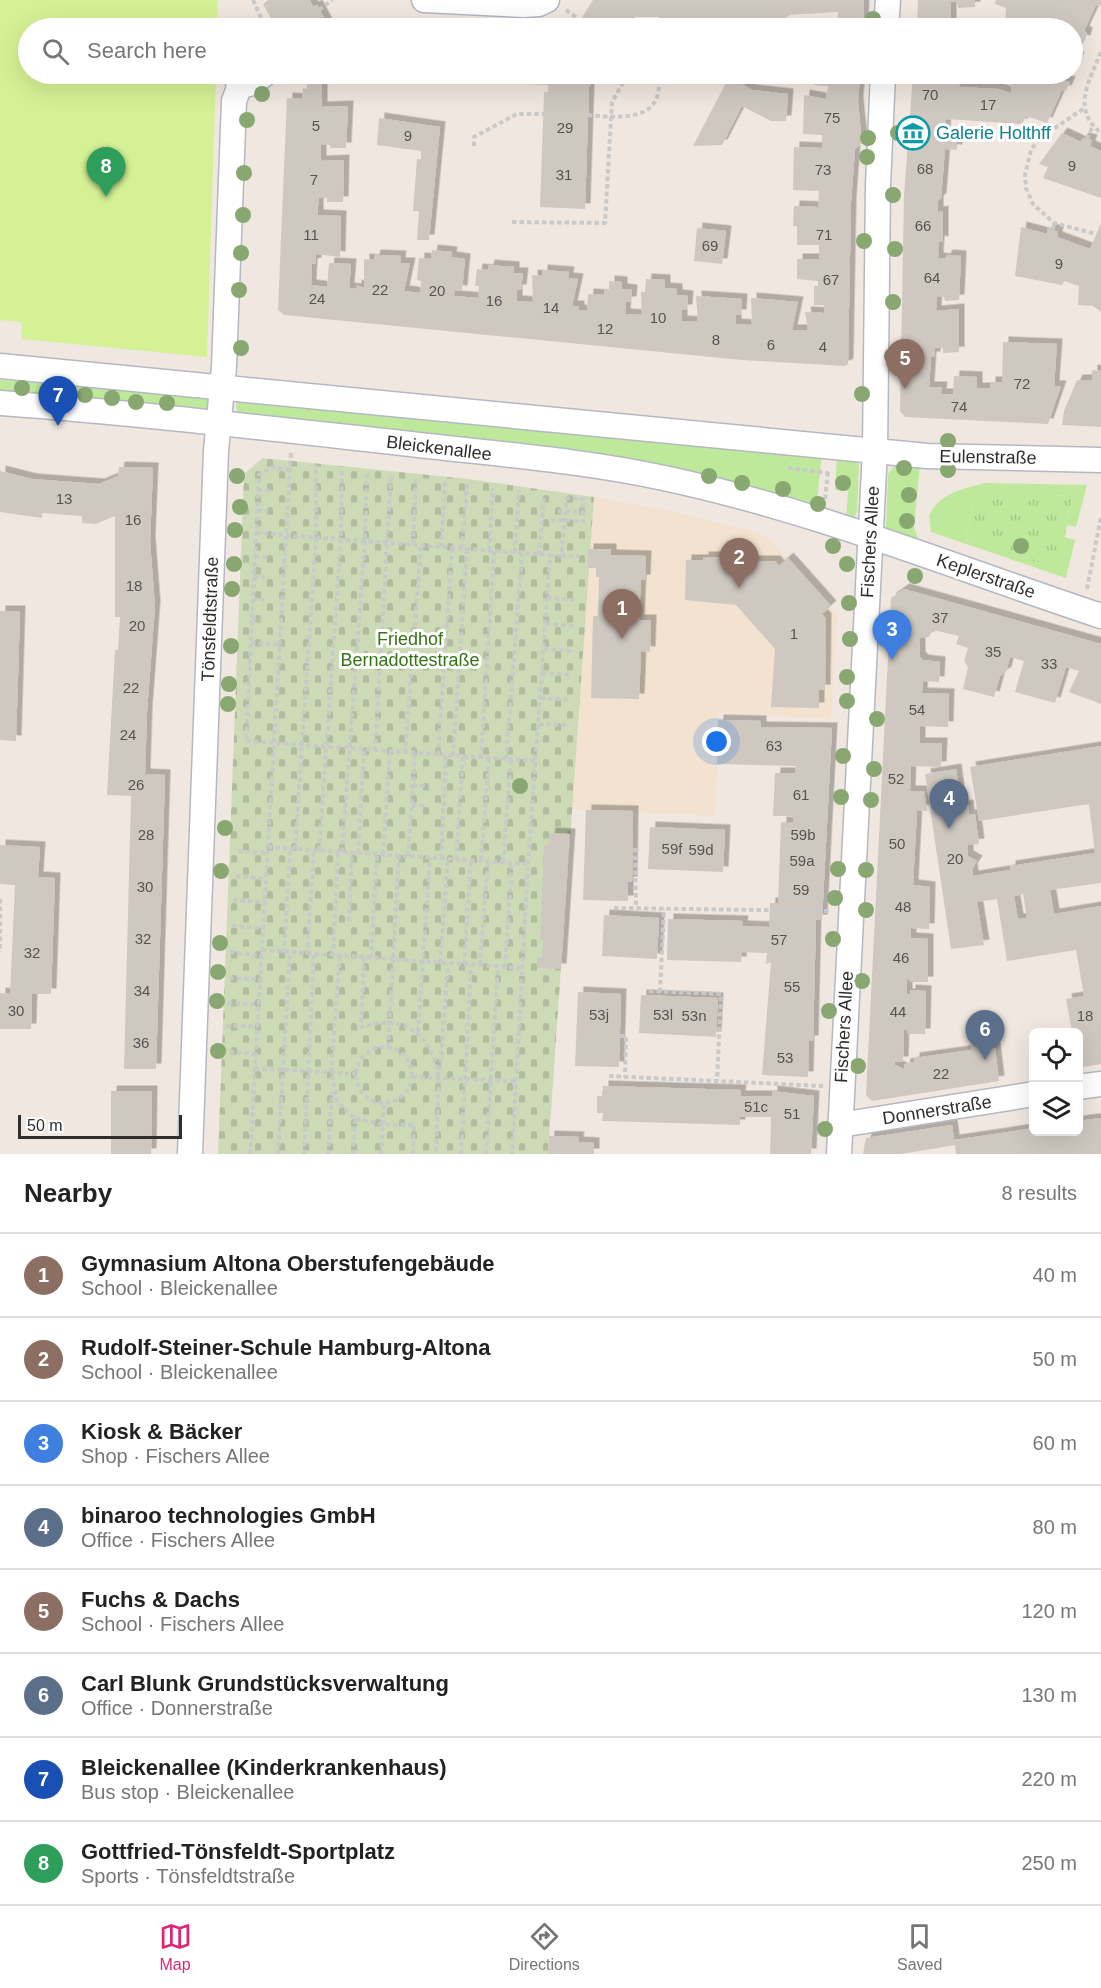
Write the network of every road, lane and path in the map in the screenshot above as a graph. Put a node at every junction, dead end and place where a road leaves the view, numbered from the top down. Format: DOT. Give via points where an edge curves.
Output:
graph roads {
  1 [pos="253,0"];
  2 [pos="332,0"];
  3 [pos="424,0"];
  4 [pos="547,0"];
  5 [pos="888,0"];
  6 [pos="319,10"];
  7 [pos="261,18"];
  8 [pos="887,18"];
  9 [pos="1101,52"];
  10 [pos="236,84"];
  11 [pos="622,84"];
  12 [pos="660,84"];
  13 [pos="883,84"];
  14 [pos="1083,109"];
  15 [pos="543,114"];
  16 [pos="588,116"];
  17 [pos="611,117"];
  18 [pos="1093,126"];
  19 [pos="1101,133"];
  20 [pos="1087,139"];
  21 [pos="474,146"];
  22 [pos="512,222"];
  23 [pos="1054,223"];
  24 [pos="1053,230"];
  25 [pos="1096,234"];
  26 [pos="0,366"];
  27 [pos="222,387"];
  28 [pos="0,404"];
  29 [pos="219,423"];
  30 [pos="831,446"];
  31 [pos="875,450"];
  32 [pos="1101,460"];
  33 [pos="291,462"];
  34 [pos="316,465"];
  35 [pos="342,468"];
  36 [pos="290,470"];
  37 [pos="367,472"];
  38 [pos="391,474"];
  39 [pos="416,477"];
  40 [pos="445,481"];
  41 [pos="467,483"];
  42 [pos="493,488"];
  43 [pos="258,490"];
  44 [pos="519,490"];
  45 [pos="271,491"];
  46 [pos="544,495"];
  47 [pos="257,511"];
  48 [pos="268,511"];
  49 [pos="557,511"];
  50 [pos="566,512"];
  51 [pos="1101,517"];
  52 [pos="551,520"];
  53 [pos="565,520"];
  54 [pos="585,521"];
  55 [pos="822,521"];
  56 [pos="256,533"];
  57 [pos="288,536"];
  58 [pos="871,536"];
  59 [pos="316,537"];
  60 [pos="341,539"];
  61 [pos="365,541"];
  62 [pos="389,543"];
  63 [pos="413,544"];
  64 [pos="421,545"];
  65 [pos="441,547"];
  66 [pos="452,547"];
  67 [pos="465,548"];
  68 [pos="491,550"];
  69 [pos="515,552"];
  70 [pos="522,553"];
  71 [pos="539,555"];
  72 [pos="550,555"];
  73 [pos="561,556"];
  74 [pos="580,556"];
  75 [pos="255,557"];
  76 [pos="267,557"];
  77 [pos="254,577"];
  78 [pos="265,577"];
  79 [pos="547,598"];
  80 [pos="253,599"];
  81 [pos="264,600"];
  82 [pos="576,600"];
  83 [pos="1092,613"];
  84 [pos="252,619"];
  85 [pos="262,619"];
  86 [pos="546,624"];
  87 [pos="575,626"];
  88 [pos="251,643"];
  89 [pos="281,645"];
  90 [pos="544,649"];
  91 [pos="572,651"];
  92 [pos="542,673"];
  93 [pos="571,675"];
  94 [pos="541,698"];
  95 [pos="570,700"];
  96 [pos="539,724"];
  97 [pos="568,725"];
  98 [pos="274,744"];
  99 [pos="302,746"];
  100 [pos="326,748"];
  101 [pos="349,749"];
  102 [pos="364,750"];
  103 [pos="375,750"];
  104 [pos="390,752"];
  105 [pos="405,753"];
  106 [pos="415,753"];
  107 [pos="438,755"];
  108 [pos="446,756"];
  109 [pos="453,756"];
  110 [pos="463,756"];
  111 [pos="480,758"];
  112 [pos="489,758"];
  113 [pos="508,759"];
  114 [pos="537,761"];
  115 [pos="413,784"];
  116 [pos="429,786"];
  117 [pos="412,805"];
  118 [pos="428,806"];
  119 [pos="268,847"];
  120 [pos="290,848"];
  121 [pos="635,848"];
  122 [pos="295,849"];
  123 [pos="316,850"];
  124 [pos="238,851"];
  125 [pos="340,851"];
  126 [pos="351,852"];
  127 [pos="268,853"];
  128 [pos="358,853"];
  129 [pos="376,854"];
  130 [pos="383,854"];
  131 [pos="399,855"];
  132 [pos="408,856"];
  133 [pos="430,857"];
  134 [pos="441,858"];
  135 [pos="448,858"];
  136 [pos="456,859"];
  137 [pos="471,860"];
  138 [pos="480,860"];
  139 [pos="488,861"];
  140 [pos="503,862"];
  141 [pos="512,862"];
  142 [pos="528,864"];
  143 [pos="236,876"];
  144 [pos="266,879"];
  145 [pos="0,899"];
  146 [pos="234,900"];
  147 [pos="265,902"];
  148 [pos="614,908"];
  149 [pos="636,908"];
  150 [pos="664,909"];
  151 [pos="823,911"];
  152 [pos="349,921"];
  153 [pos="232,926"];
  154 [pos="264,928"];
  155 [pos="0,952"];
  156 [pos="230,952"];
  157 [pos="262,953"];
  158 [pos="284,953"];
  159 [pos="290,953"];
  160 [pos="308,954"];
  161 [pos="314,954"];
  162 [pos="333,956"];
  163 [pos="340,956"];
  164 [pos="364,958"];
  165 [pos="371,958"];
  166 [pos="393,960"];
  167 [pos="423,962"];
  168 [pos="440,963"];
  169 [pos="447,963"];
  170 [pos="464,964"];
  171 [pos="471,965"];
  172 [pos="480,965"];
  173 [pos="498,966"];
  174 [pos="505,967"];
  175 [pos="522,968"];
  176 [pos="229,978"];
  177 [pos="260,980"];
  178 [pos="649,991"];
  179 [pos="660,992"];
  180 [pos="228,1003"];
  181 [pos="259,1004"];
  182 [pos="389,1022"];
  183 [pos="226,1026"];
  184 [pos="258,1026"];
  185 [pos="418,1032"];
  186 [pos="620,1036"];
  187 [pos="388,1047"];
  188 [pos="222,1051"];
  189 [pos="256,1054"];
  190 [pos="255,1068"];
  191 [pos="283,1069"];
  192 [pos="308,1070"];
  193 [pos="332,1071"];
  194 [pos="356,1074"];
  195 [pos="609,1076"];
  196 [pos="413,1077"];
  197 [pos="439,1077"];
  198 [pos="625,1077"];
  199 [pos="465,1079"];
  200 [pos="490,1080"];
  201 [pos="517,1081"];
  202 [pos="717,1081"];
  203 [pos="1101,1084"];
  204 [pos="841,1086"];
  205 [pos="1083,1086"];
  206 [pos="332,1087"];
  207 [pos="1029,1095"];
  208 [pos="384,1104"];
  209 [pos="354,1119"];
  210 [pos="382,1124"];
  211 [pos="840,1125"];
  212 [pos="190,1154"];
  213 [pos="250,1154"];
  214 [pos="278,1154"];
  215 [pos="304,1154"];
  216 [pos="328,1154"];
  217 [pos="352,1154"];
  218 [pos="381,1154"];
  219 [pos="412,1154"];
  220 [pos="436,1154"];
  221 [pos="461,1154"];
  222 [pos="486,1154"];
  223 [pos="512,1154"];
  224 [pos="839,1154"];
  1 -- 7 [label="path"];
  2 -- 6 [label="path"];
  3 -- 4 [label="street" via="523,5"];
  5 -- 8 [label="street"];
  9 -- 14 [label="path"];
  10 -- 27 [label="street, Tönsfeldtstraße"];
  11 -- 17 [label="path" via="612,102"];
  12 -- 17 [label="path" via="656,102 636,116"];
  13 -- 31 [label="street, Fischers Allee"];
  14 -- 18 [label="path"];
  14 -- 23 [label="path" via="1039,139 1027,161 1026,188 1033,204"];
  15 -- 21 [label="path" via="517,114 474,137"];
  16 -- 17 [label="path"];
  17 -- 22 [label="path" via="605,223"];
  18 -- 19 [label="path"];
  18 -- 20 [label="path"];
  23 -- 24 [label="path"];
  23 -- 25 [label="path"];
  26 -- 27 [label="street"];
  27 -- 29 [label="street, Tönsfeldtstraße"];
  27 -- 30 [label="street"];
  28 -- 29 [label="street, Bleickenallee"];
  29 -- 55 [label="street, Bleickenallee" via="607,468 740,496"];
  29 -- 212 [label="street, Tönsfeldtstraße"];
  30 -- 31 [label="street"];
  30 -- 55 [label="path"];
  31 -- 32 [label="street, Eulenstraße" via="953,457"];
  31 -- 58 [label="street, Fischers Allee"];
  33 -- 36 [label="path"];
  34 -- 59 [label="path"];
  35 -- 60 [label="path"];
  36 -- 43 [label="path" via="273,467 259,475"];
  36 -- 57 [label="path"];
  37 -- 61 [label="path"];
  38 -- 62 [label="path"];
  39 -- 63 [label="path"];
  40 -- 65 [label="path"];
  41 -- 67 [label="path"];
  42 -- 68 [label="path"];
  43 -- 45 [label="path"];
  43 -- 47 [label="path"];
  44 -- 69 [label="path"];
  46 -- 71 [label="path"];
  47 -- 48 [label="path"];
  47 -- 56 [label="path"];
  49 -- 50 [label="path"];
  50 -- 50 [label="path" via="584,512 584,500 567,498"];
  50 -- 53 [label="path"];
  51 -- 83 [label="path"];
  52 -- 53 [label="path"];
  53 -- 54 [label="path"];
  53 -- 73 [label="path"];
  55 -- 58 [label="street, Bleickenallee"];
  56 -- 57 [label="path"];
  56 -- 75 [label="path"];
  57 -- 59 [label="path"];
  57 -- 89 [label="path"];
  58 -- 83 [label="street, Keplerstraße"];
  58 -- 204 [label="street, Fischers Allee"];
  59 -- 60 [label="path"];
  59 -- 99 [label="path"];
  60 -- 61 [label="path"];
  60 -- 100 [label="path"];
  61 -- 62 [label="path"];
  61 -- 101 [label="path"];
  62 -- 63 [label="path"];
  62 -- 103 [label="path"];
  63 -- 64 [label="path"];
  64 -- 65 [label="path"];
  64 -- 105 [label="path"];
  65 -- 66 [label="path"];
  66 -- 67 [label="path"];
  66 -- 107 [label="path"];
  67 -- 68 [label="path"];
  67 -- 109 [label="path"];
  68 -- 69 [label="path"];
  68 -- 111 [label="path"];
  69 -- 70 [label="path"];
  70 -- 71 [label="path"];
  70 -- 113 [label="path"];
  71 -- 72 [label="path"];
  72 -- 73 [label="path"];
  72 -- 79 [label="path"];
  73 -- 74 [label="path"];
  75 -- 76 [label="path"];
  75 -- 77 [label="path"];
  77 -- 78 [label="path"];
  77 -- 80 [label="path"];
  79 -- 82 [label="path"];
  79 -- 86 [label="path"];
  80 -- 81 [label="path"];
  80 -- 84 [label="path"];
  84 -- 85 [label="path"];
  84 -- 88 [label="path"];
  86 -- 87 [label="path"];
  86 -- 90 [label="path"];
  88 -- 89 [label="path"];
  88 -- 98 [label="path" via="246,741"];
  89 -- 98 [label="path"];
  90 -- 91 [label="path"];
  90 -- 92 [label="path"];
  92 -- 93 [label="path"];
  92 -- 94 [label="path"];
  94 -- 95 [label="path"];
  94 -- 96 [label="path"];
  96 -- 97 [label="path"];
  96 -- 114 [label="path"];
  98 -- 99 [label="path"];
  98 -- 119 [label="path"];
  99 -- 100 [label="path"];
  99 -- 122 [label="path"];
  100 -- 101 [label="path"];
  100 -- 123 [label="path"];
  101 -- 102 [label="path"];
  101 -- 125 [label="path"];
  102 -- 103 [label="path"];
  102 -- 128 [label="path"];
  103 -- 104 [label="path"];
  104 -- 105 [label="path"];
  104 -- 130 [label="path"];
  105 -- 106 [label="path"];
  106 -- 107 [label="path"];
  106 -- 115 [label="path"];
  107 -- 108 [label="path"];
  108 -- 109 [label="path"];
  108 -- 134 [label="path"];
  109 -- 110 [label="path"];
  110 -- 111 [label="path"];
  110 -- 136 [label="path"];
  111 -- 112 [label="path"];
  112 -- 113 [label="path"];
  112 -- 138 [label="path"];
  113 -- 114 [label="path"];
  113 -- 140 [label="path"];
  114 -- 142 [label="path"];
  115 -- 116 [label="path"];
  115 -- 117 [label="path"];
  117 -- 118 [label="path"];
  117 -- 132 [label="path"];
  119 -- 120 [label="path"];
  119 -- 127 [label="path"];
  120 -- 122 [label="path"];
  120 -- 158 [label="path"];
  121 -- 149 [label="path"];
  122 -- 123 [label="path"];
  123 -- 125 [label="path"];
  123 -- 160 [label="path"];
  124 -- 127 [label="path"];
  125 -- 126 [label="path"];
  125 -- 162 [label="path"];
  126 -- 128 [label="path"];
  126 -- 152 [label="path"];
  127 -- 144 [label="path"];
  128 -- 129 [label="path"];
  129 -- 130 [label="path"];
  129 -- 165 [label="path"];
  130 -- 131 [label="path"];
  131 -- 132 [label="path"];
  131 -- 166 [label="path"];
  132 -- 133 [label="path"];
  133 -- 134 [label="path"];
  133 -- 167 [label="path"];
  134 -- 135 [label="path"];
  135 -- 136 [label="path"];
  135 -- 168 [label="path"];
  136 -- 137 [label="path"];
  137 -- 138 [label="path"];
  137 -- 170 [label="path"];
  138 -- 139 [label="path"];
  139 -- 140 [label="path"];
  139 -- 172 [label="path"];
  140 -- 141 [label="path"];
  141 -- 142 [label="path"];
  141 -- 174 [label="path"];
  142 -- 175 [label="path"];
  143 -- 144 [label="path"];
  144 -- 147 [label="path"];
  145 -- 155 [label="path"];
  146 -- 147 [label="path"];
  147 -- 154 [label="path"];
  148 -- 149 [label="path"];
  149 -- 150 [label="path"];
  150 -- 151 [label="path"];
  150 -- 179 [label="path"];
  153 -- 154 [label="path"];
  154 -- 157 [label="path"];
  156 -- 157 [label="path"];
  157 -- 158 [label="path"];
  157 -- 177 [label="path"];
  158 -- 159 [label="path"];
  159 -- 160 [label="path"];
  159 -- 191 [label="path"];
  160 -- 161 [label="path"];
  161 -- 162 [label="path"];
  161 -- 192 [label="path"];
  162 -- 163 [label="path"];
  163 -- 164 [label="path"];
  163 -- 193 [label="path"];
  164 -- 165 [label="path"];
  164 -- 182 [label="path" via="361,1027"];
  165 -- 166 [label="path"];
  166 -- 167 [label="path"];
  166 -- 182 [label="path"];
  167 -- 168 [label="path"];
  167 -- 185 [label="path"];
  168 -- 169 [label="path"];
  169 -- 170 [label="path"];
  169 -- 197 [label="path"];
  170 -- 171 [label="path"];
  171 -- 172 [label="path"];
  171 -- 199 [label="path"];
  172 -- 173 [label="path"];
  173 -- 174 [label="path"];
  173 -- 200 [label="path"];
  174 -- 175 [label="path"];
  175 -- 201 [label="path"];
  176 -- 177 [label="path"];
  177 -- 181 [label="path"];
  178 -- 179 [label="path"];
  179 -- 202 [label="path" via="721,994"];
  180 -- 181 [label="path"];
  181 -- 184 [label="path"];
  182 -- 185 [label="path"];
  182 -- 187 [label="path"];
  183 -- 184 [label="path"];
  184 -- 189 [label="path"];
  185 -- 197 [label="path" via="429,1047"];
  186 -- 198 [label="path" via="626,1036"];
  187 -- 194 [label="path" via="363,1057"];
  187 -- 196 [label="path" via="403,1054"];
  188 -- 189 [label="path"];
  189 -- 190 [label="path"];
  190 -- 191 [label="path"];
  190 -- 213 [label="path"];
  191 -- 192 [label="path"];
  191 -- 214 [label="path"];
  192 -- 193 [label="path"];
  192 -- 215 [label="path"];
  193 -- 194 [label="path"];
  193 -- 206 [label="path"];
  194 -- 208 [label="path" via="360,1091"];
  195 -- 198 [label="path"];
  196 -- 197 [label="path"];
  196 -- 208 [label="path" via="400,1099"];
  197 -- 199 [label="path"];
  197 -- 220 [label="path"];
  198 -- 202 [label="path"];
  199 -- 200 [label="path"];
  199 -- 221 [label="path"];
  200 -- 201 [label="path"];
  200 -- 222 [label="path"];
  201 -- 223 [label="path"];
  202 -- 204 [label="path"];
  203 -- 205 [label="street"];
  204 -- 211 [label="street, Fischers Allee"];
  206 -- 209 [label="path" via="337,1101"];
  206 -- 216 [label="path"];
  207 -- 211 [label="street, Donnerstraße"];
  208 -- 210 [label="path"];
  209 -- 210 [label="path"];
  209 -- 217 [label="path"];
  210 -- 218 [label="path"];
  210 -- 219 [label="path" via="414,1125"];
  211 -- 224 [label="street, Fischers Allee"];
}
